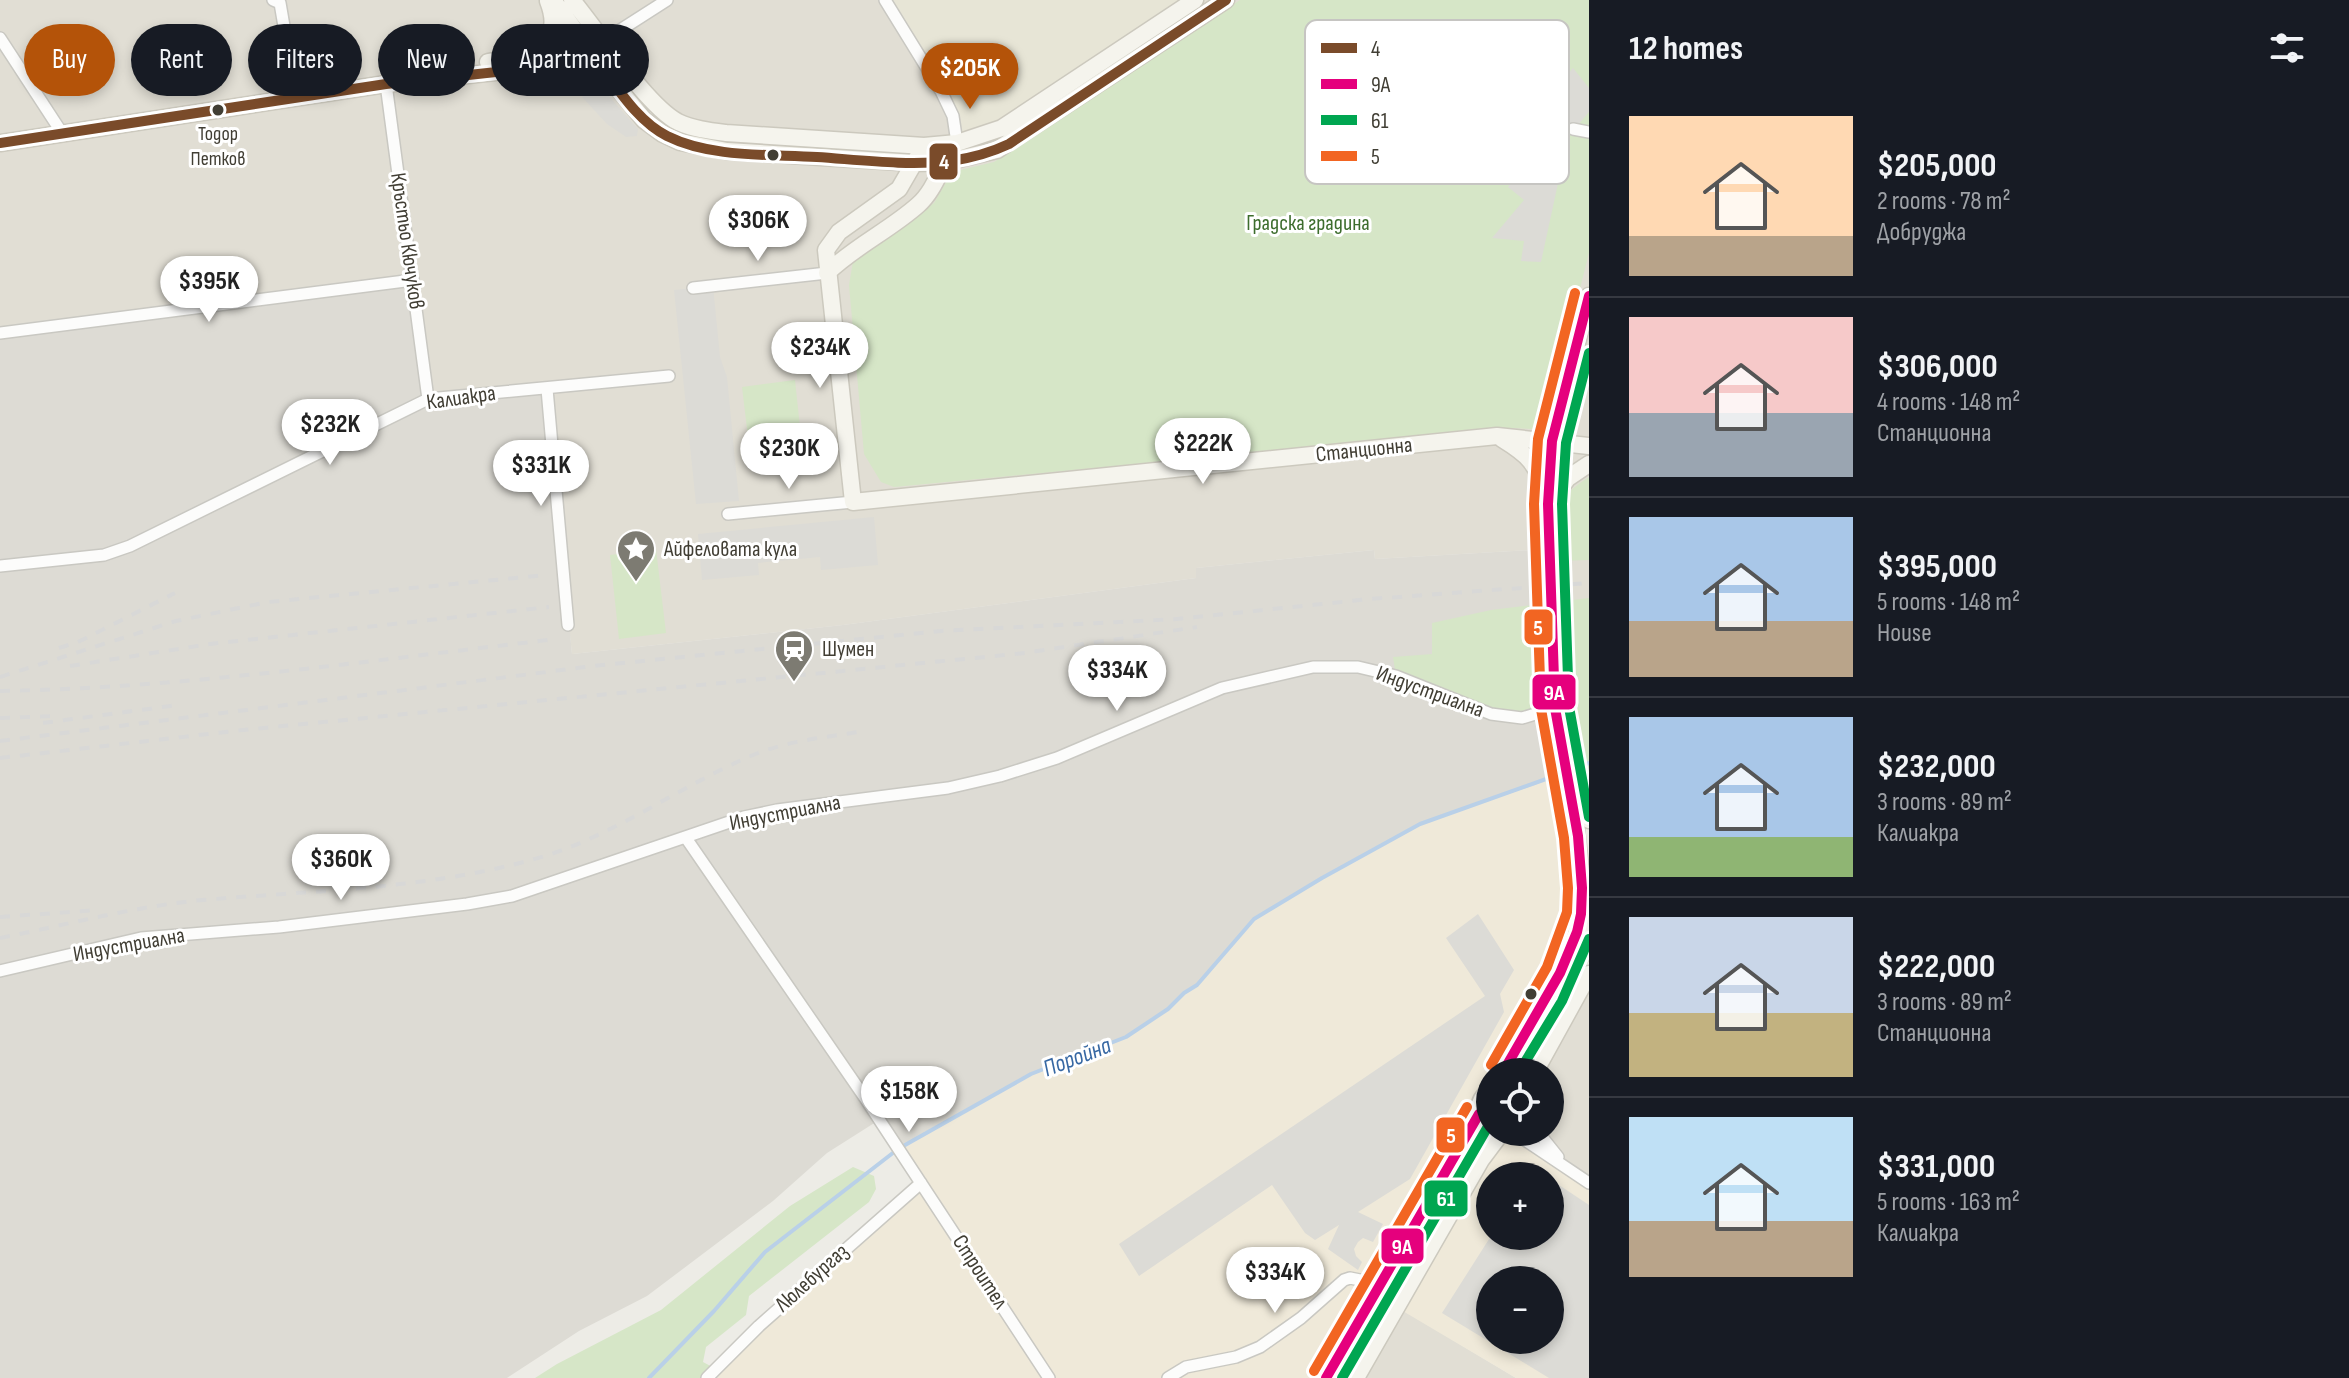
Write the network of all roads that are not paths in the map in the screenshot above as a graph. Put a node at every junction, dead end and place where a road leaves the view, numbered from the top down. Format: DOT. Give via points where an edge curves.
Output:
graph roads {
  1 [pos="273,0"];
  2 [pos="550,0"];
  3 [pos="572,0"];
  4 [pos="667,0"];
  5 [pos="885,0"];
  6 [pos="1195,0"];
  7 [pos="1226,0"];
  8 [pos="284,24"];
  9 [pos="554,24"];
  10 [pos="574,24"];
  11 [pos="586,24"];
  12 [pos="636,24"];
  13 [pos="0,38"];
  14 [pos="296,96"];
  15 [pos="388,96"];
  16 [pos="629,96"];
  17 [pos="647,96"];
  18 [pos="1573,129"];
  19 [pos="1589,132"];
  20 [pos="62,133"];
  21 [pos="0,143"];
  22 [pos="957,143"];
  23 [pos="924,146"];
  24 [pos="946,162"];
  25 [pos="915,163"];
  26 [pos="827,273"];
  27 [pos="413,280"];
  28 [pos="693,288"];
  29 [pos="1589,296"];
  30 [pos="0,333"];
  31 [pos="669,376"];
  32 [pos="547,389"];
  33 [pos="428,399"];
  34 [pos="1497,436"];
  35 [pos="1552,441"];
  36 [pos="1589,446"];
  37 [pos="1589,464"];
  38 [pos="853,502"];
  39 [pos="1548,504"];
  40 [pos="728,514"];
  41 [pos="0,566"];
  42 [pos="568,625"];
  43 [pos="1555,708"];
  44 [pos="1572,797"];
  45 [pos="1589,820"];
  46 [pos="686,838"];
  47 [pos="1589,919"];
  48 [pos="1572,948"];
  49 [pos="0,971"];
  50 [pos="1589,974"];
  51 [pos="1511,1058"];
  52 [pos="1543,1058"];
  53 [pos="1476,1119"];
  54 [pos="1492,1146"];
  55 [pos="1535,1146"];
  56 [pos="1550,1146"];
  57 [pos="1567,1166"];
  58 [pos="921,1183"];
  59 [pos="1589,1183"];
  60 [pos="1380,1284"];
  61 [pos="707,1378"];
  62 [pos="1049,1378"];
  63 [pos="1168,1378"];
  64 [pos="1326,1378"];
  65 [pos="1356,1378"];
  1 -- 8 [label="street" via="280,3"];
  2 -- 9 [label="main road"];
  2 -- 10 [label="main road"];
  3 -- 11 [label="main road"];
  4 -- 12 [label="street"];
  5 -- 22 [label="street" via="941,91 953,116"];
  6 -- 22 [label="main road" via="1002,128"];
  7 -- 24 [label="main road" via="1009,144 982,156"];
  13 -- 20 [label="street"];
  14 -- 20 [label="main road"];
  15 -- 27 [label="street, Кръстьо Кючуков"];
  16 -- 25 [label="main road" via="644,120 680,142 727,151"];
  17 -- 23 [label="main road" via="677,121 702,130"];
  18 -- 19 [label="street"];
  20 -- 21 [label="main road"];
  22 -- 23 [label="main road"];
  22 -- 24 [label="main road"];
  23 -- 25 [label="main road"];
  24 -- 25 [label="main road"];
  24 -- 26 [label="main road" via="918,205"];
  25 -- 26 [label="main road" via="899,189 831,241"];
  26 -- 28 [label="street"];
  26 -- 38 [label="main road"];
  27 -- 30 [label="street"];
  27 -- 33 [label="street, Кръстьо Кючуков"];
  29 -- 35 [label="main road"];
  31 -- 32 [label="street, Калиакра"];
  32 -- 33 [label="street, Калиакра"];
  32 -- 42 [label="street"];
  33 -- 41 [label="street, Калиакра" via="130,546 104,555"];
  34 -- 35 [label="main road, Станционна"];
  34 -- 38 [label="main road, Станционна"];
  34 -- 39 [label="main road" via="1527,454 1540,473"];
  35 -- 36 [label="main road, Станционна"];
  35 -- 39 [label="main road"];
  37 -- 39 [label="main road" via="1568,478"];
  38 -- 40 [label="street, Станционна"];
  39 -- 43 [label="main road"];
  43 -- 44 [label="main road"];
  43 -- 46 [label="street, Индустриална" via="1522,718 1491,714 1396,676 1358,667 1313,667 1222,688 1057,758 1000,776 948,788 777,810"];
  44 -- 45 [label="main road"];
  44 -- 48 [label="main road" via="1583,891"];
  46 -- 49 [label="street, Индустриална" via="512,896 279,927 141,938"];
  46 -- 58 [label="street, Строител"];
  47 -- 48 [label="main road"];
  48 -- 51 [label="main road"];
  50 -- 52 [label="main road"];
  53 -- 60 [label="main road"];
  54 -- 65 [label="main road"];
  55 -- 57 [label="street"];
  56 -- 57 [label="street"];
  57 -- 59 [label="street"];
  58 -- 61 [label="street, Люлебургаз"];
  58 -- 62 [label="street, Строител"];
  60 -- 63 [label="street" via="1344,1280 1260,1347 1186,1367"];
  60 -- 64 [label="main road"];
}
